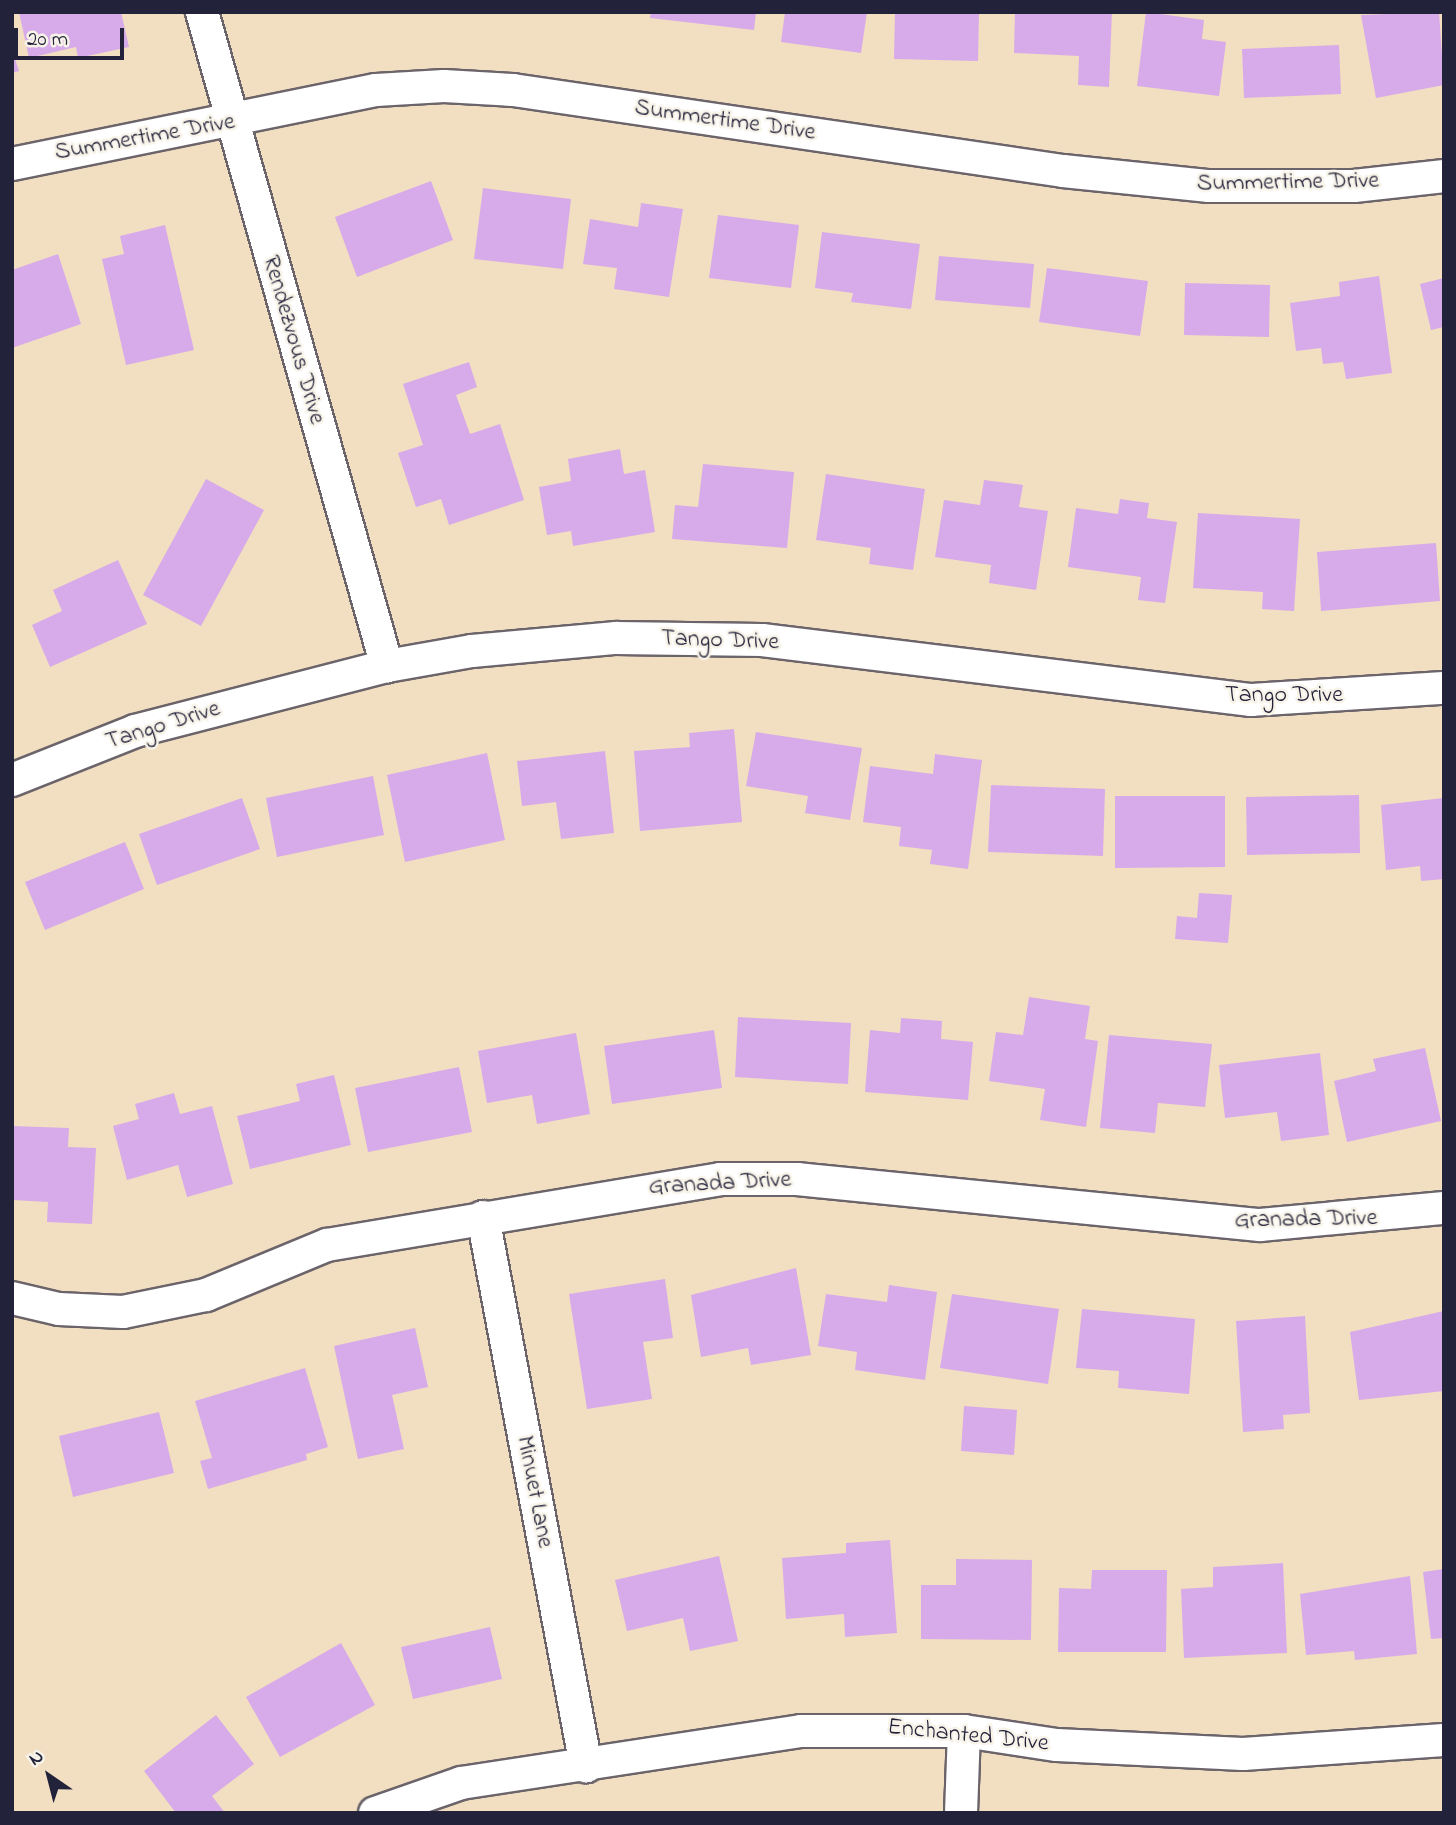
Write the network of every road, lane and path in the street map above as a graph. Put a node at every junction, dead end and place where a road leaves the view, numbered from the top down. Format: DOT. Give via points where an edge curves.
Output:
graph roads {
  1 [pos="202,12"];
  2 [pos="229,123"];
  3 [pos="12,164"];
  4 [pos="1444,176"];
  5 [pos="387,666"];
  6 [pos="1444,688"];
  7 [pos="12,780"];
  8 [pos="1444,1209"];
  9 [pos="483,1217"];
  10 [pos="12,1298"];
  11 [pos="964,1731"];
  12 [pos="1444,1740"];
  13 [pos="586,1766"];
  14 [pos="375,1813"];
  15 [pos="961,1813"];
  1 -- 2 [label="street, Rendezvous Drive"];
  2 -- 3 [label="street, Summertime Drive"];
  2 -- 4 [label="street, Summertime Drive" via="376,90 444,86 513,90 1063,171 1209,186 1354,186"];
  2 -- 5 [label="street, Rendezvous Drive"];
  5 -- 6 [label="street, Tango Drive" via="617,638 762,640 1212,697"];
  5 -- 7 [label="street, Tango Drive" via="135,732"];
  8 -- 9 [label="street, Granada Drive" via="1260,1226 797,1179 733,1179 638,1188"];
  9 -- 10 [label="street, Granada Drive" via="327,1245 206,1295 123,1311 59,1309"];
  9 -- 13 [label="street, Minuet Lane"];
  11 -- 12 [label="street, Enchanted Drive" via="1056,1745 1243,1754"];
  11 -- 13 [label="street, Enchanted Drive" via="801,1731"];
  11 -- 15 [label="street"];
  13 -- 14 [label="street, Enchanted Drive" via="461,1783"];
}
